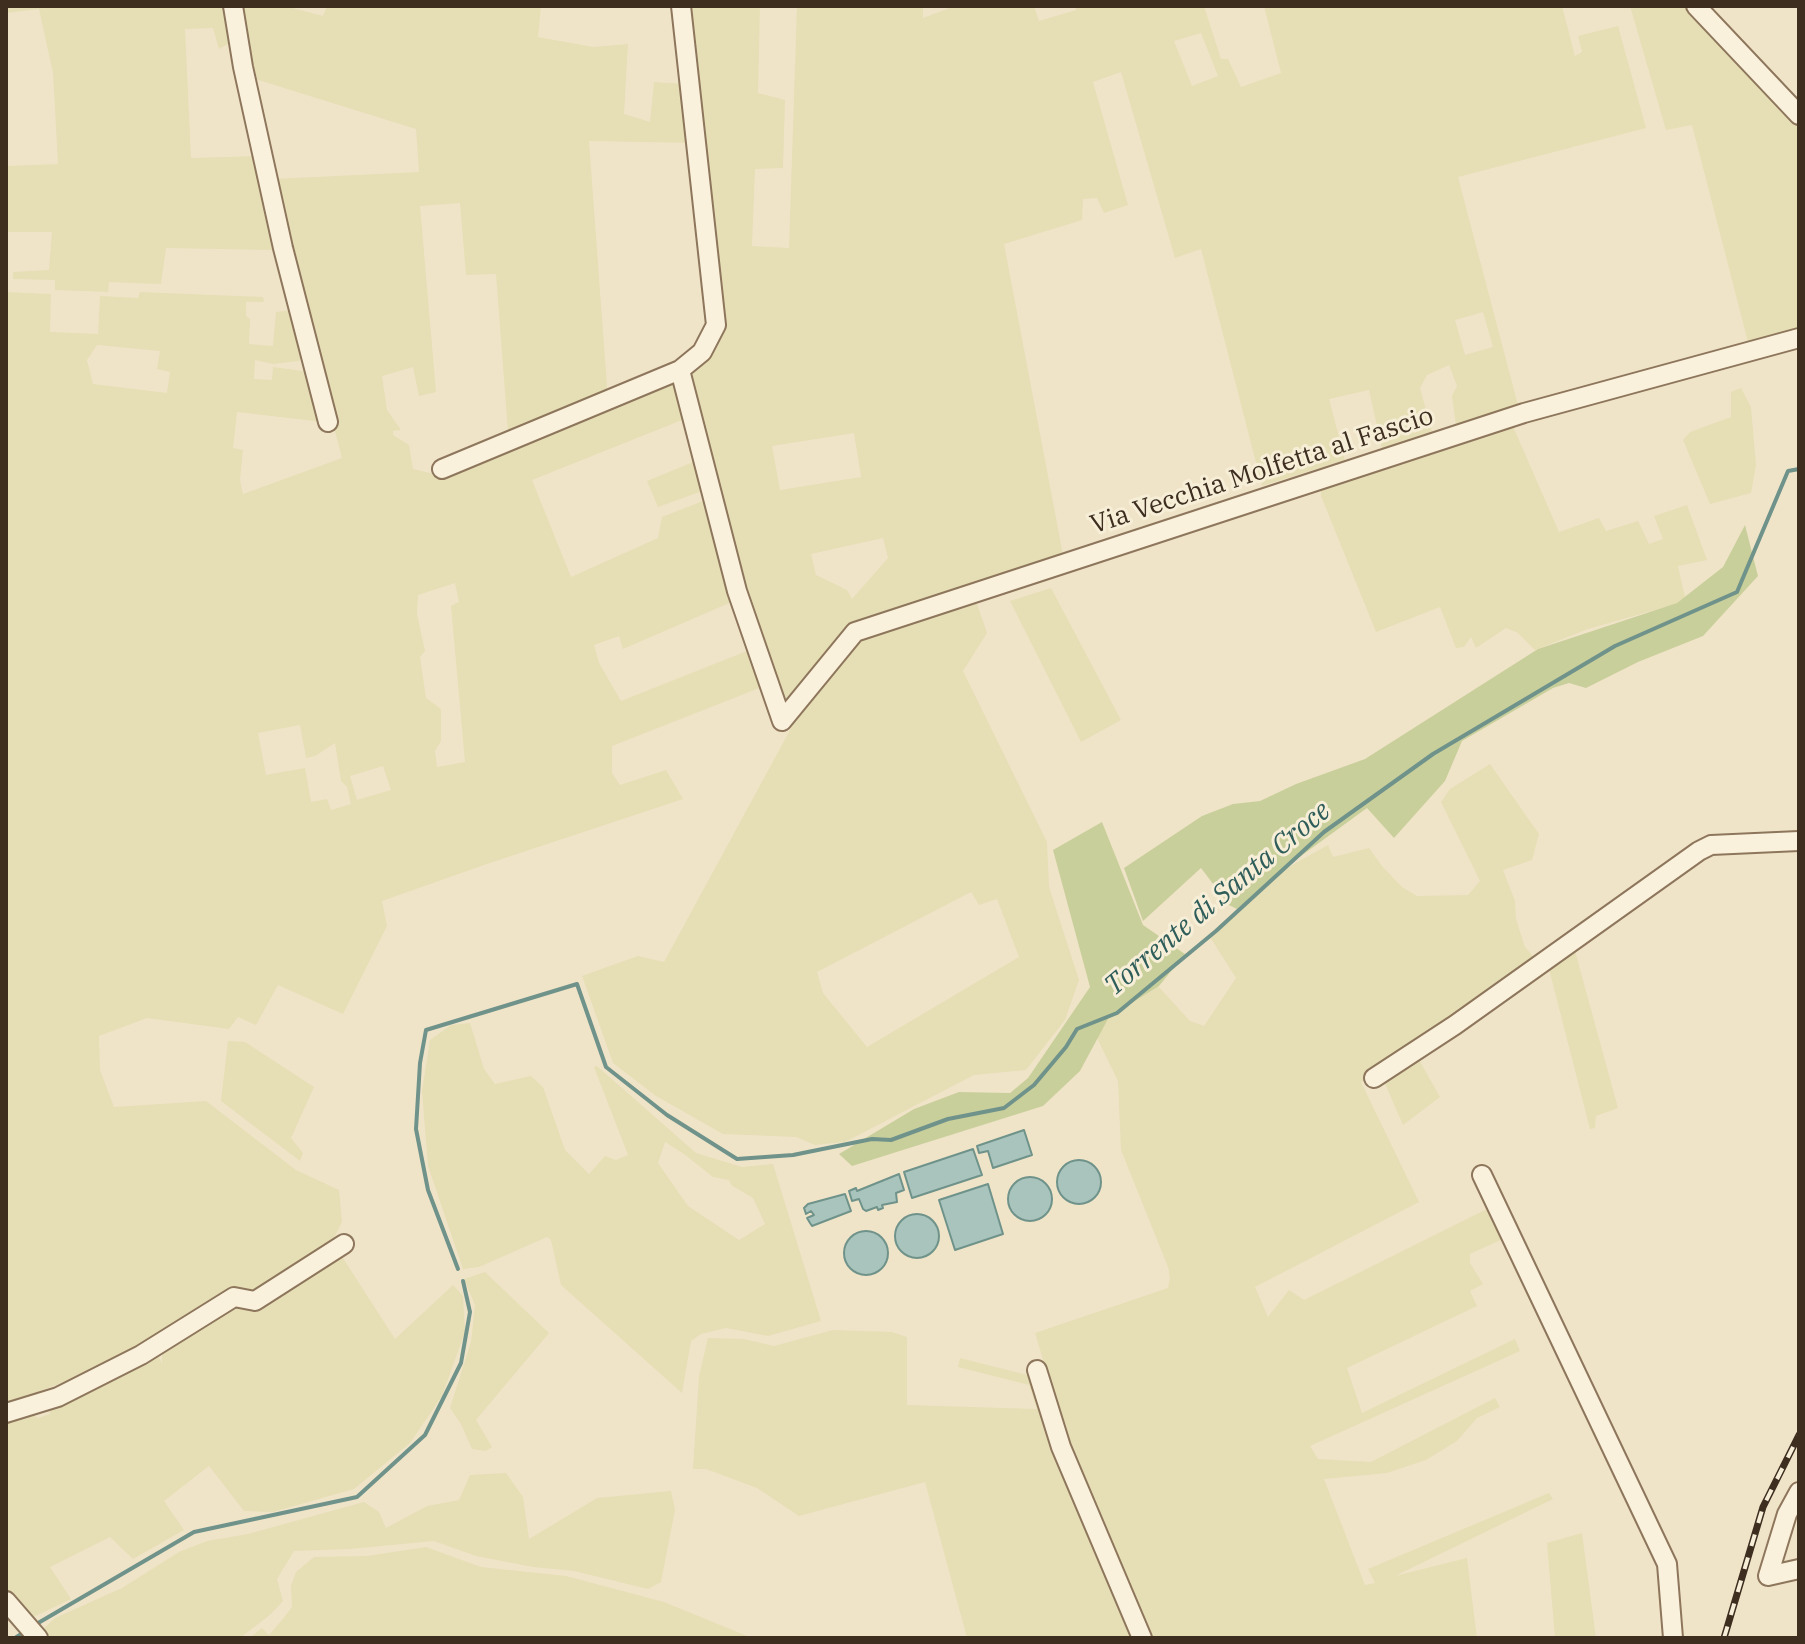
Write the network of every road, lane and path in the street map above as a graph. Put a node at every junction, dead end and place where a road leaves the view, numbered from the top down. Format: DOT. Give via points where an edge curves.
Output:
graph roads {
  1 [pos="233,6"];
  2 [pos="681,6"];
  3 [pos="1696,6"];
  4 [pos="1799,115"];
  5 [pos="1799,338"];
  6 [pos="680,370"];
  7 [pos="328,422"];
  8 [pos="442,469"];
  9 [pos="1799,841"];
  10 [pos="1374,1078"];
  11 [pos="1482,1175"];
  12 [pos="344,1244"];
  13 [pos="1037,1370"];
  14 [pos="6,1413"];
  15 [pos="1799,1492"];
  16 [pos="1799,1569"];
  17 [pos="6,1601"];
  18 [pos="33,1632"];
  19 [pos="1142,1638"];
  20 [pos="1673,1638"];
  1 -- 7 [label="street" via="283,248"];
  2 -- 6 [label="street" via="716,325 702,352"];
  3 -- 4 [label="street"];
  5 -- 6 [label="street, Via Vecchia Molfetta al Fascio" via="1524,413 855,632 782,721 737,591"];
  6 -- 8 [label="street"];
  9 -- 10 [label="street" via="1711,845 1699,851"];
  11 -- 20 [label="street" via="1667,1564"];
  12 -- 14 [label="street" via="255,1301 234,1297 141,1355 72,1390"];
  13 -- 19 [label="street" via="1061,1447"];
  15 -- 16 [label="street" via="1768,1576"];
  17 -- 18 [label="street"];
}
